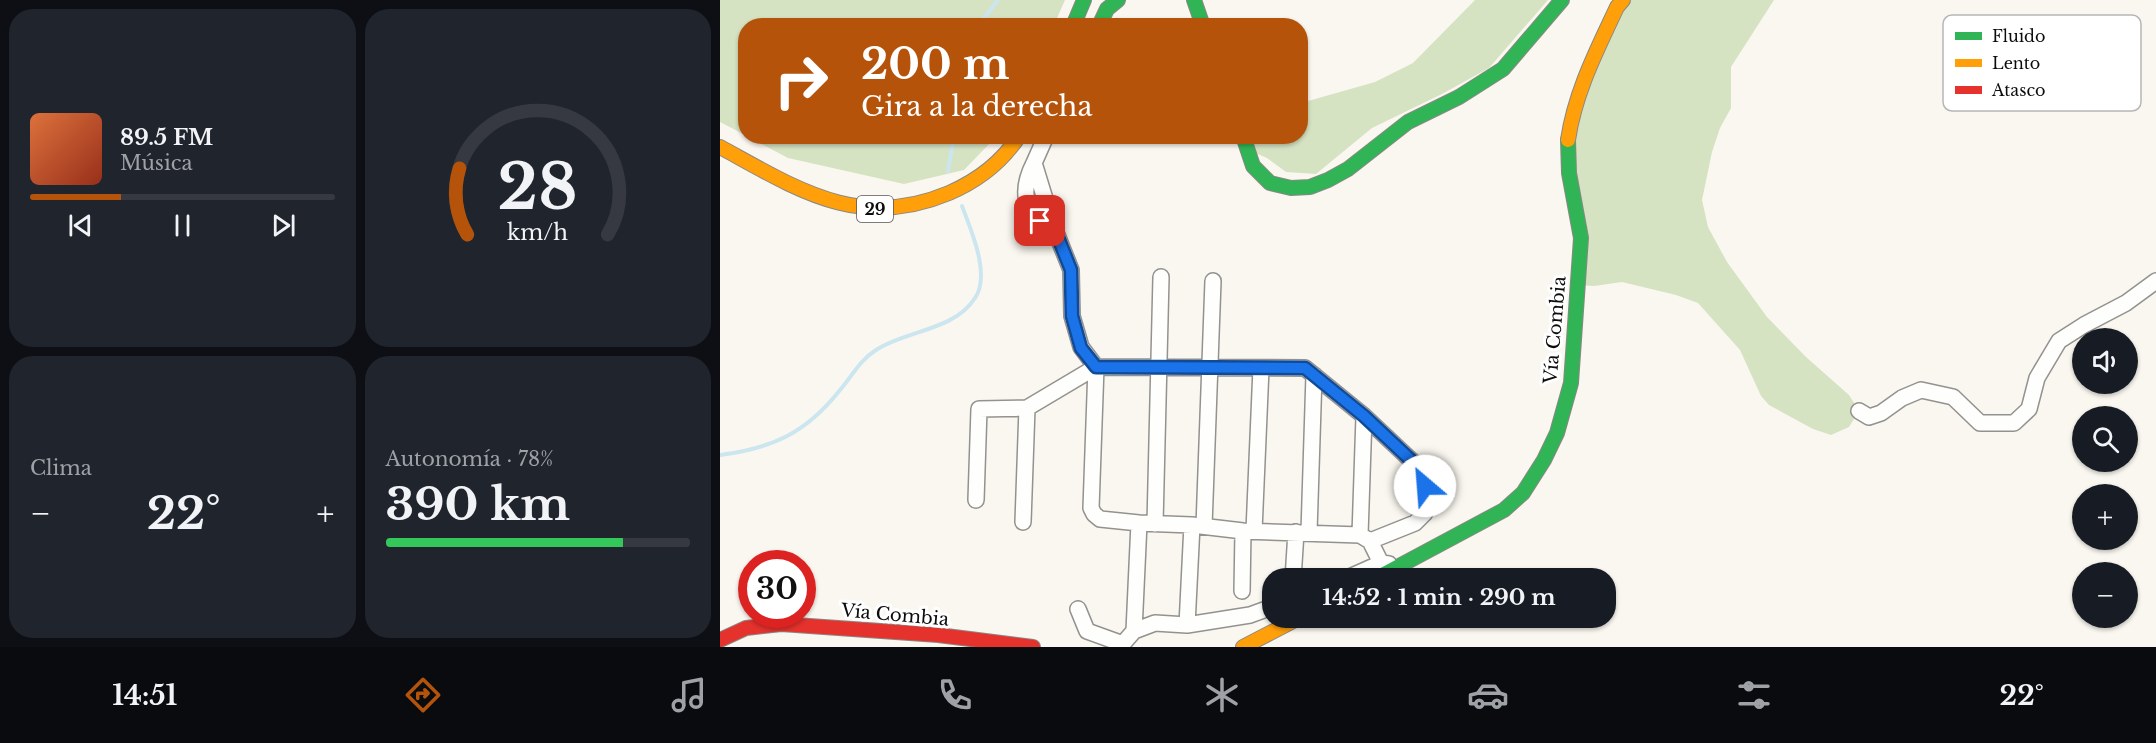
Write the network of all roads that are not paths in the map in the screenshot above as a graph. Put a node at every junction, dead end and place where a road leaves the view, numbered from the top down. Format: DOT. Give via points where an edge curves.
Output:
graph roads {
  1 [pos="1084,0"];
  2 [pos="1118,0"];
  3 [pos="1194,0"];
  4 [pos="1562,0"];
  5 [pos="1623,0"];
  6 [pos="1076,18"];
  7 [pos="1101,18"];
  8 [pos="1200,18"];
  9 [pos="1011,144"];
  10 [pos="1042,144"];
  11 [pos="1246,144"];
  12 [pos="720,147"];
  13 [pos="1161,278"];
  14 [pos="1213,281"];
  15 [pos="2156,281"];
  16 [pos="1096,367"];
  17 [pos="1159,368"];
  18 [pos="1210,368"];
  19 [pos="1261,368"];
  20 [pos="1314,375"];
  21 [pos="1027,408"];
  22 [pos="1859,411"];
  23 [pos="1364,416"];
  24 [pos="976,500"];
  25 [pos="1023,522"];
  26 [pos="1139,524"];
  27 [pos="1155,524"];
  28 [pos="1198,526"];
  29 [pos="1249,531"];
  30 [pos="1303,532"];
  31 [pos="1365,538"];
  32 [pos="1381,563"];
  33 [pos="1400,566"];
  34 [pos="1295,568"];
  35 [pos="1370,568"];
  36 [pos="1396,568"];
  37 [pos="1242,591"];
  38 [pos="1078,609"];
  39 [pos="1262,611"];
  40 [pos="1187,625"];
  41 [pos="1280,628"];
  42 [pos="1134,631"];
  43 [pos="720,640"];
  44 [pos="937,641"];
  45 [pos="1121,646"];
  46 [pos="1033,647"];
  47 [pos="1243,647"];
  1 -- 6 [label="main road"];
  2 -- 7 [label="main road"];
  3 -- 8 [label="main road"];
  4 -- 11 [label="main road" via="1503,69 1459,97 1408,122 1328,180 1300,188 1270,183 1253,166"];
  5 -- 33 [label="main road, Vía Combia" via="1586,75 1569,132 1569,173 1581,238 1571,383 1557,433 1523,493 1504,510"];
  9 -- 12 [label="main road, 29" via="985,172 967,184 924,204 892,210 833,203"];
  10 -- 16 [label="street" via="1034,163 1071,270 1072,316 1081,348"];
  13 -- 17 [label="street"];
  14 -- 18 [label="street"];
  15 -- 22 [label="street" via="2059,341 2037,378 2029,409 2014,423 1980,423 1953,397 1922,390 1881,413 1869,417"];
  16 -- 17 [label="street"];
  16 -- 21 [label="street"];
  16 -- 26 [label="street" via="1091,508 1100,519"];
  17 -- 18 [label="street"];
  17 -- 27 [label="street"];
  18 -- 19 [label="street"];
  18 -- 28 [label="street"];
  19 -- 20 [label="street" via="1305,368"];
  19 -- 29 [label="street"];
  20 -- 23 [label="street"];
  20 -- 30 [label="street"];
  21 -- 24 [label="street" via="979,408"];
  21 -- 25 [label="street"];
  23 -- 31 [label="street"];
  23 -- 31 [label="street" via="1414,463 1425,486 1425,513 1415,523"];
  26 -- 27 [label="street"];
  26 -- 42 [label="street"];
  27 -- 28 [label="street"];
  28 -- 29 [label="street"];
  28 -- 40 [label="street"];
  29 -- 30 [label="street"];
  29 -- 37 [label="street"];
  30 -- 31 [label="street"];
  30 -- 34 [label="street"];
  31 -- 32 [label="street"];
  32 -- 33 [label="street"];
  32 -- 35 [label="street"];
  33 -- 36 [label="main road, Vía Combia"];
  38 -- 45 [label="street" via="1087,631"];
  39 -- 40 [label="street"];
  40 -- 42 [label="street" via="1155,624"];
  41 -- 47 [label="main road"];
  42 -- 45 [label="street"];
  43 -- 44 [label="main road, Vía Combia" via="746,628 781,624"];
  44 -- 46 [label="main road, Vía Combia"];
}
